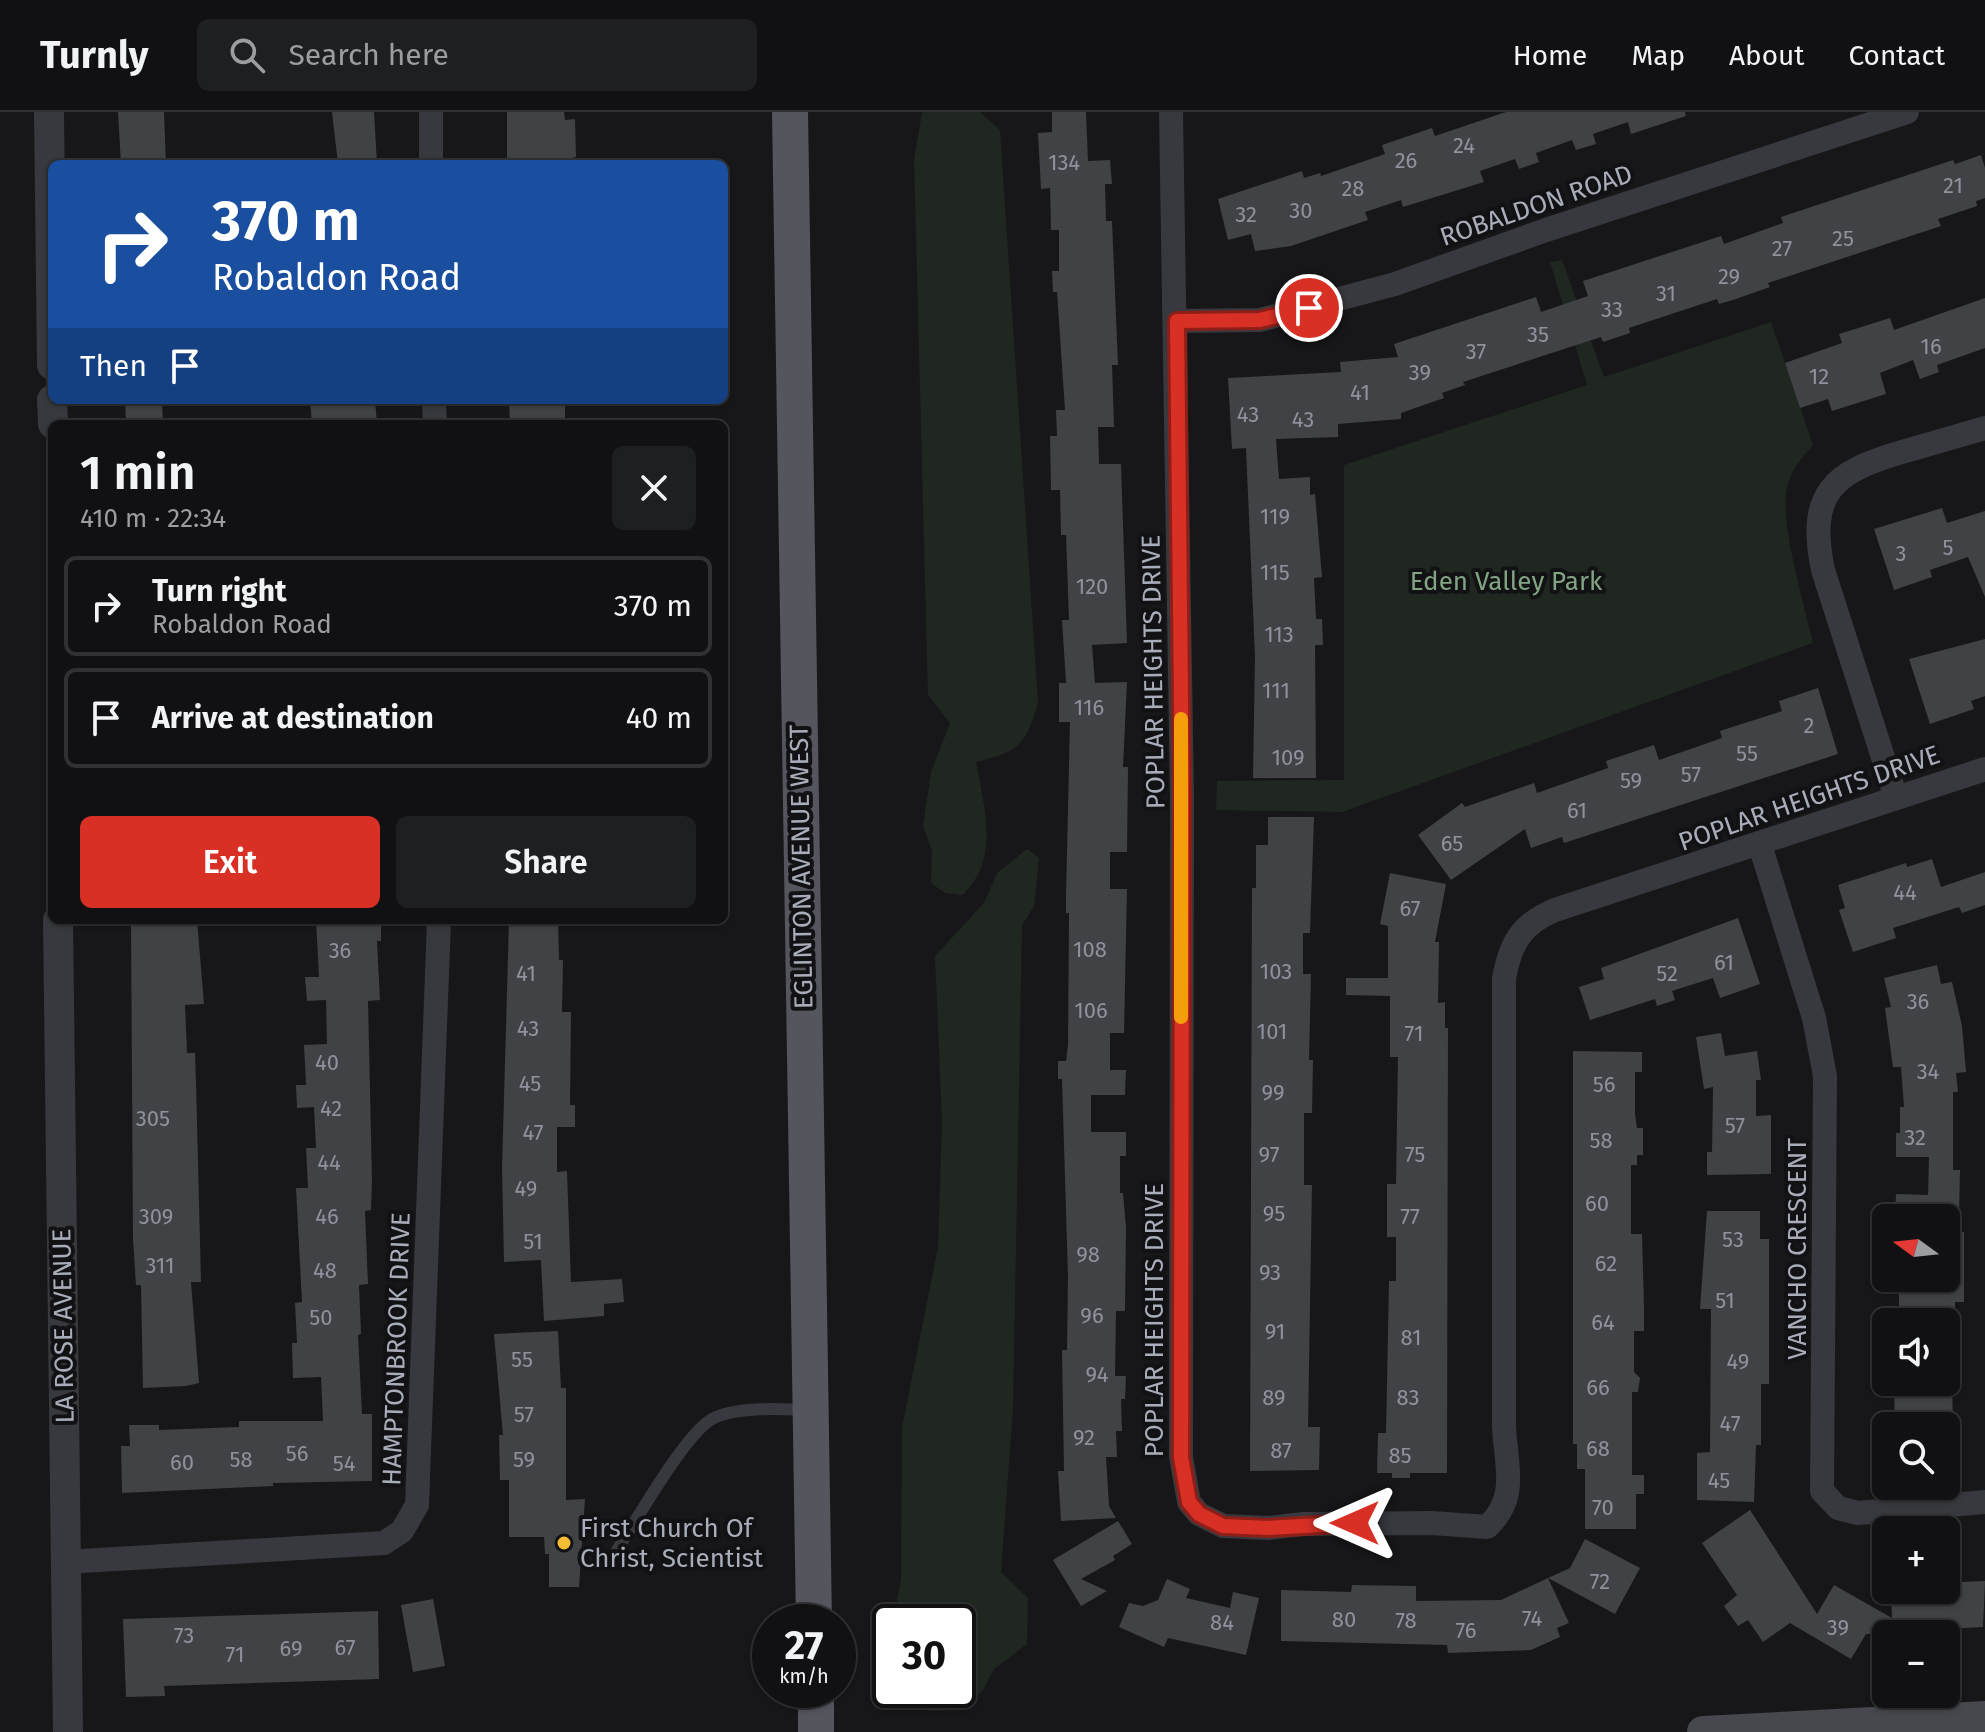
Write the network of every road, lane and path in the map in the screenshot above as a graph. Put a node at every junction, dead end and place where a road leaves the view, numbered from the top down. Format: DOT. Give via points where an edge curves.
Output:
graph roads {
  1 [pos="49,112"];
  2 [pos="431,112"];
  3 [pos="790,112"];
  4 [pos="1171,112"];
  5 [pos="1907,112"];
  6 [pos="50,160"];
  7 [pos="431,160"];
  8 [pos="1177,321"];
  9 [pos="1985,428"];
  10 [pos="1985,769"];
  11 [pos="1896,798"];
  12 [pos="1760,845"];
  13 [pos="58,924"];
  14 [pos="439,924"];
  15 [pos="810,1410"];
  16 [pos="1985,1502"];
  17 [pos="65,1562"];
  18 [pos="609,1563"];
  19 [pos="814,1604"];
  20 [pos="816,1708"];
  21 [pos="1985,1717"];
  22 [pos="68,1732"];
  23 [pos="816,1732"];
  24 [pos="1703,1732"];
  1 -- 6 [label="street"];
  2 -- 7 [label="street"];
  3 -- 15 [label="main road, EGLINTON AVENUE WEST"];
  4 -- 8 [label="street, POPLAR HEIGHTS DRIVE"];
  5 -- 8 [label="street, ROBALDON ROAD" via="1395,284 1260,320"];
  8 -- 12 [label="street, POPLAR HEIGHTS DRIVE" via="1181,1457 1189,1502 1199,1514 1242,1529 1303,1524 1487,1527 1502,1513 1509,1488 1504,1411 1503,1007 1508,955 1533,919"];
  9 -- 11 [label="street" via="1865,463 1842,475 1821,510 1817,533 1823,570"];
  10 -- 11 [label="street, POPLAR HEIGHTS DRIVE"];
  11 -- 12 [label="street, POPLAR HEIGHTS DRIVE"];
  12 -- 16 [label="street, VANCHO CRESCENT" via="1814,1018 1825,1076 1822,1491 1838,1508 1858,1513"];
  13 -- 17 [label="street, LA ROSE AVENUE"];
  14 -- 17 [label="street, HAMPTONBROOK DRIVE" via="417,1505 402,1531 384,1543"];
  15 -- 18 [label="lane" via="772,1408 713,1418 689,1441"];
  15 -- 19 [label="main road, EGLINTON AVENUE WEST"];
  17 -- 22 [label="street, LA ROSE AVENUE"];
  20 -- 23 [label="main road"];
  21 -- 24 [label="main road"];
}
